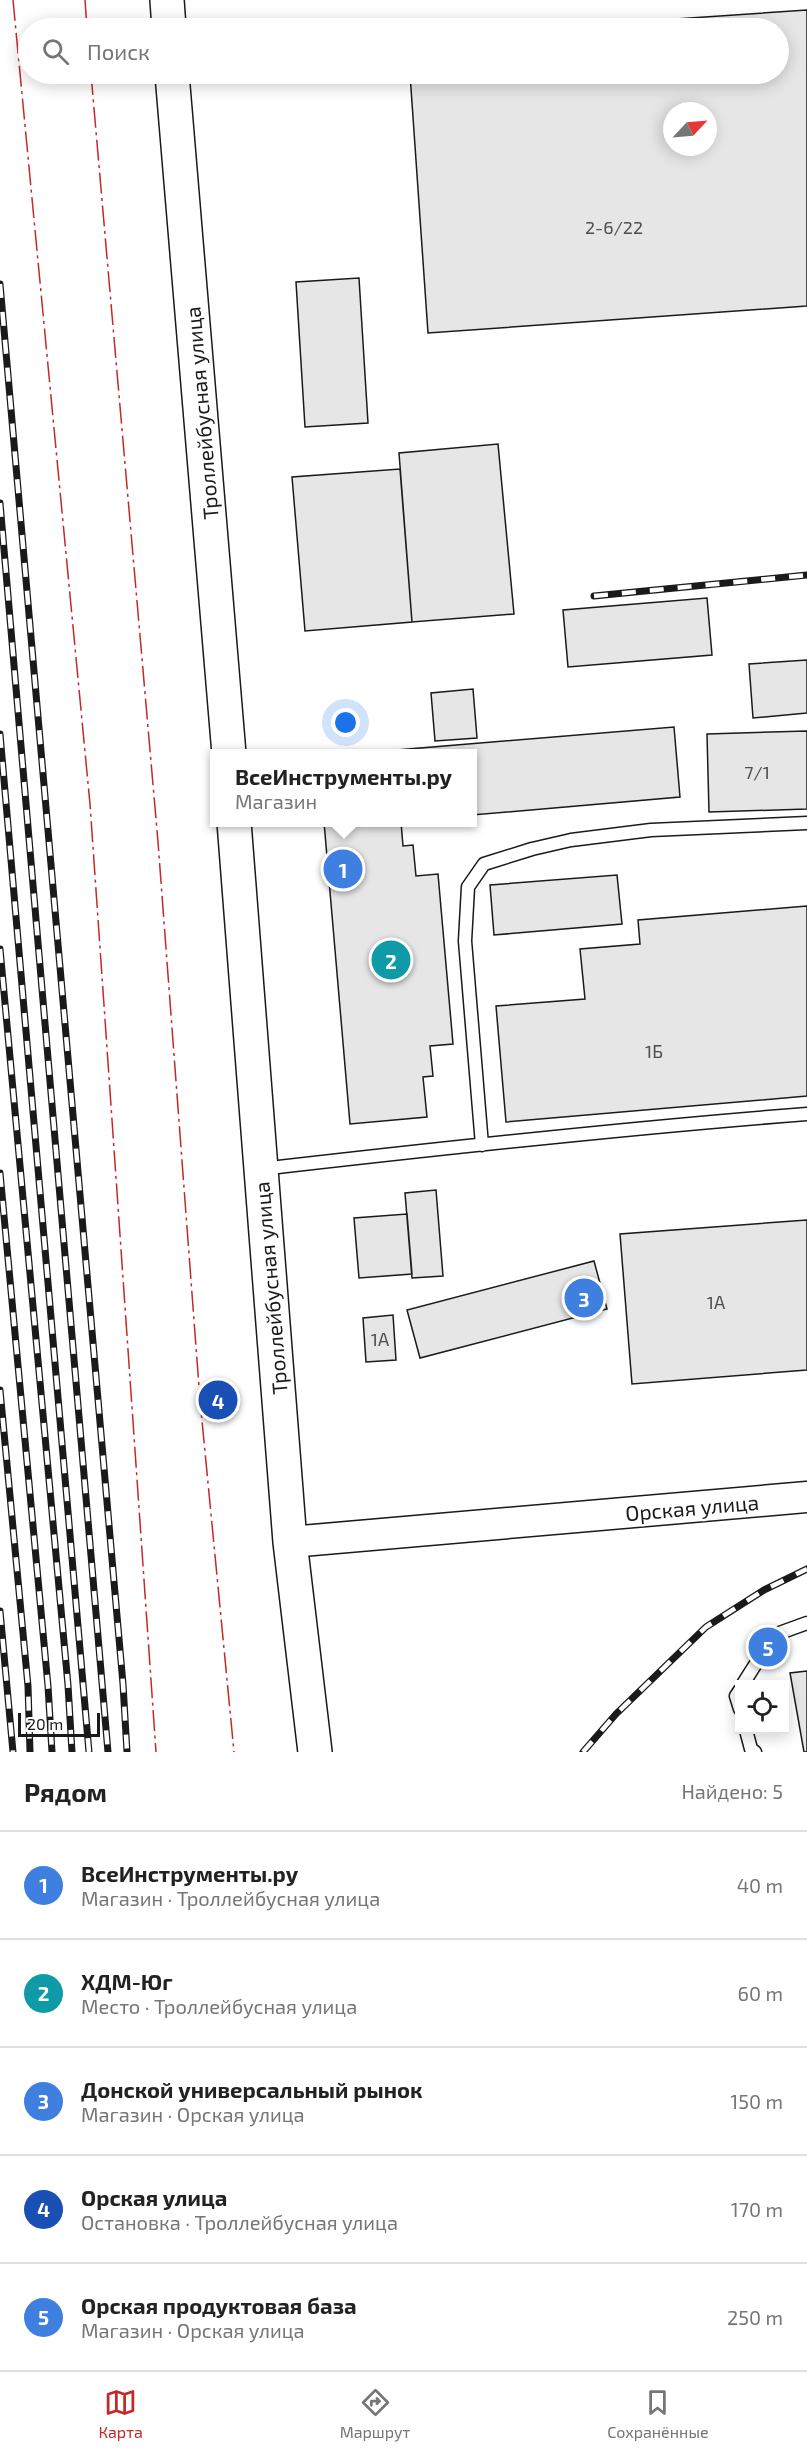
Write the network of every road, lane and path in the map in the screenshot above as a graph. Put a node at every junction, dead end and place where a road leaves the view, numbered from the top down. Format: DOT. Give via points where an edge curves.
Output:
graph roads {
  1 [pos="167,0"];
  2 [pos="168,18"];
  3 [pos="173,84"];
  4 [pos="229,749"];
  5 [pos="807,823"];
  6 [pos="234,827"];
  7 [pos="807,1114"];
  8 [pos="482,1145"];
  9 [pos="260,1169"];
  10 [pos="807,1497"];
  11 [pos="290,1542"];
  12 [pos="807,1623"];
  13 [pos="746,1680"];
  14 [pos="747,1734"];
  15 [pos="315,1752"];
  16 [pos="755,1752"];
  1 -- 2 [label="main road"];
  3 -- 4 [label="main road, Троллейбусная улица"];
  5 -- 8 [label="lane" via="651,830 571,840 484,864 468,887 465,941"];
  6 -- 9 [label="main road, Троллейбусная улица"];
  7 -- 8 [label="lane"];
  8 -- 9 [label="lane"];
  9 -- 11 [label="main road, Троллейбусная улица"];
  10 -- 11 [label="street, Орская улица"];
  11 -- 15 [label="main road, Троллейбусная улица"];
  12 -- 13 [label="lane" via="774,1635"];
  14 -- 16 [label="lane"];
}
